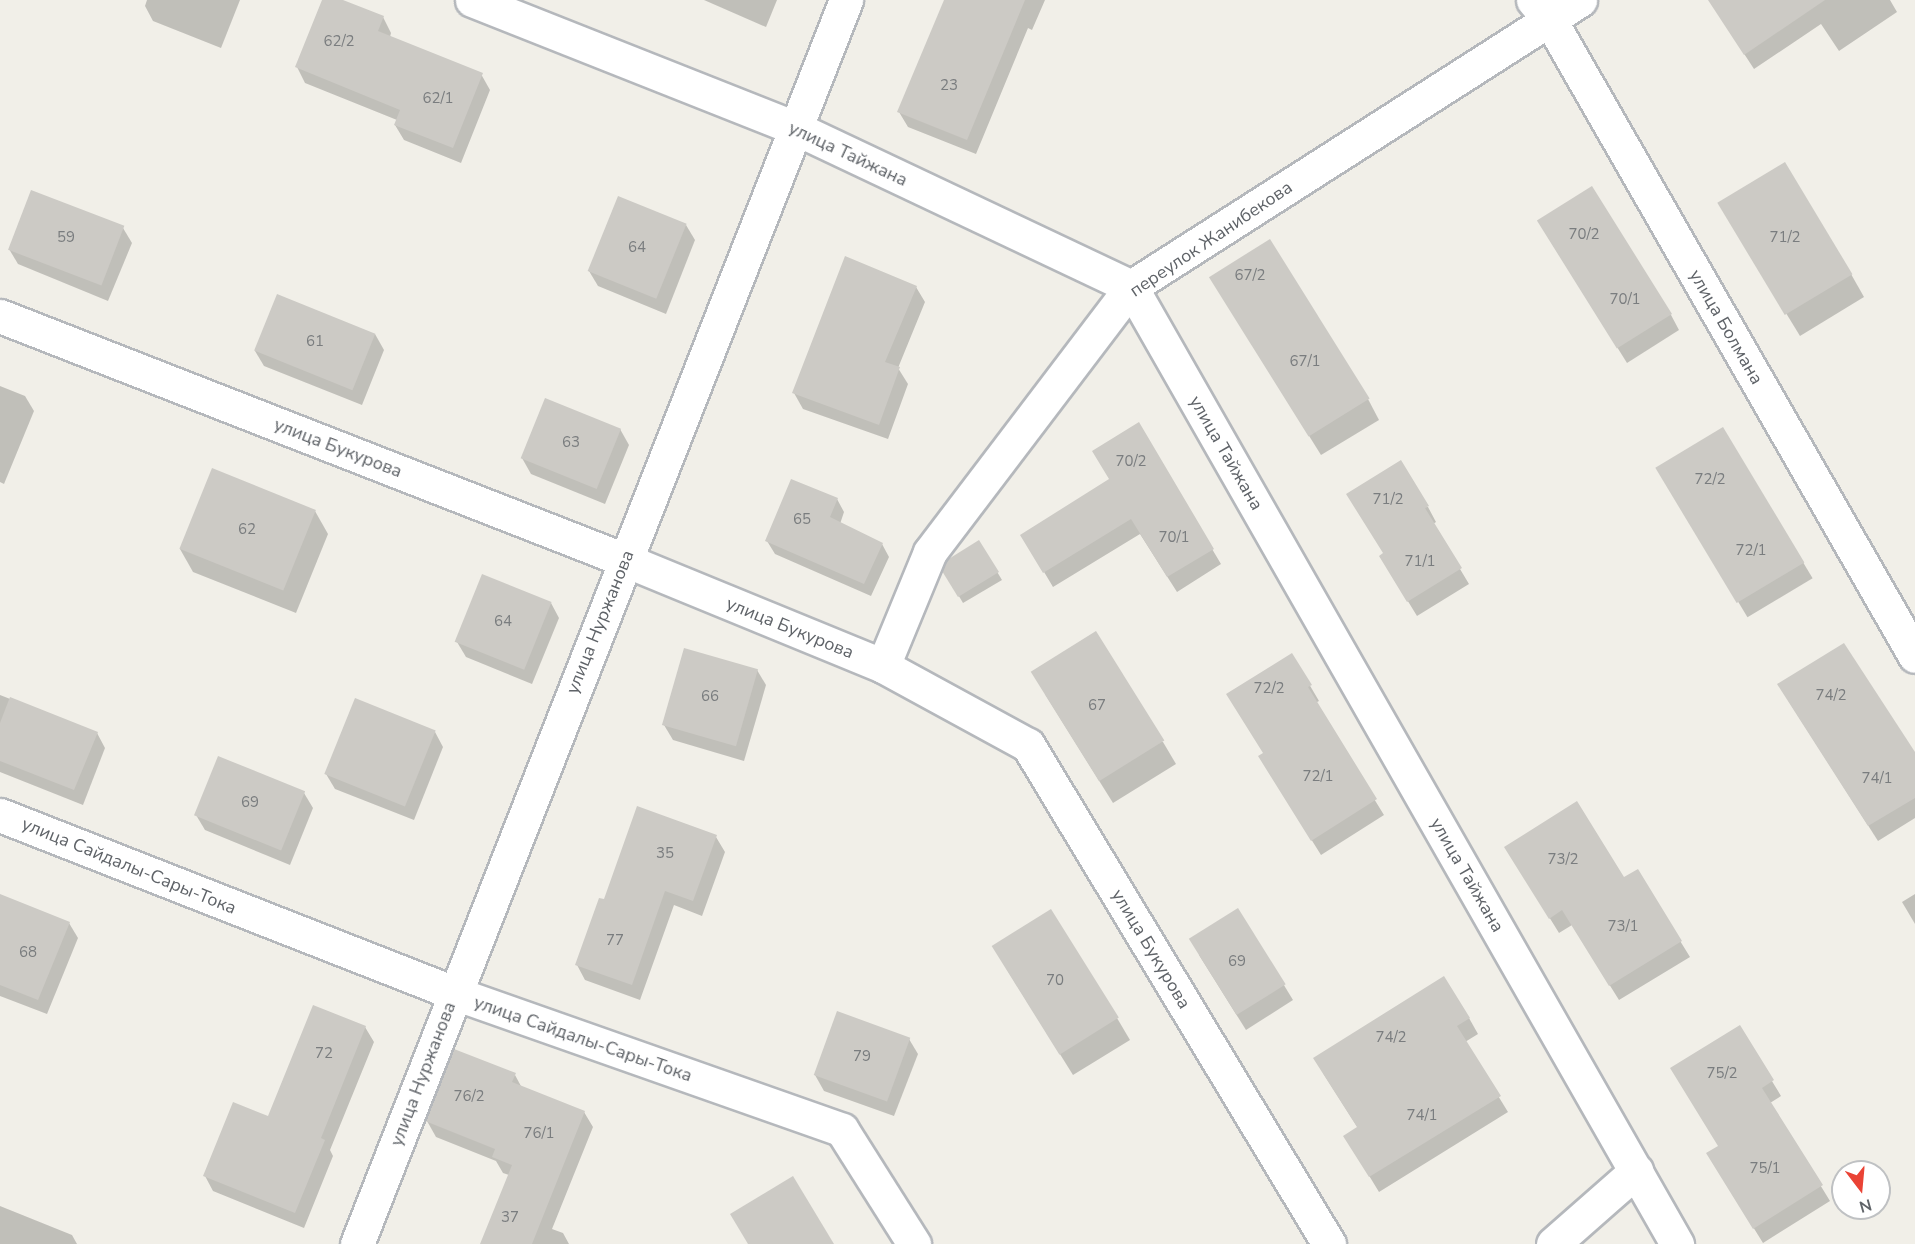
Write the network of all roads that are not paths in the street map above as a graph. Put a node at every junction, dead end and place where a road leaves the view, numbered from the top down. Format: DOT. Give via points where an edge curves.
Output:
graph roads {
  1 [pos="471,0"];
  2 [pos="846,0"];
  3 [pos="1580,0"];
  4 [pos="1542,10"];
  5 [pos="795,128"];
  6 [pos="1131,287"];
  7 [pos="0,316"];
  8 [pos="625,560"];
  9 [pos="1915,656"];
  10 [pos="883,666"];
  11 [pos="0,815"];
  12 [pos="454,993"];
  13 [pos="1635,1171"];
  14 [pos="357,1244"];
  15 [pos="914,1244"];
  16 [pos="1329,1244"];
  17 [pos="1553,1244"];
  18 [pos="1677,1244"];
  1 -- 5 [label="street, улица Тайжана"];
  2 -- 5 [label="street, улица Нуржанова"];
  3 -- 4 [label="street, переулок Жанибекова"];
  4 -- 6 [label="street, переулок Жанибекова"];
  4 -- 9 [label="street, улица Болмана"];
  5 -- 6 [label="street, улица Тайжана"];
  5 -- 8 [label="street, улица Нуржанова"];
  6 -- 10 [label="street, переулок Жанибекова" via="930,552"];
  6 -- 13 [label="street, улица Тайжана"];
  7 -- 8 [label="street, улица Букурова"];
  8 -- 10 [label="street, улица Букурова"];
  8 -- 12 [label="street, улица Нуржанова"];
  10 -- 16 [label="street, улица Букурова" via="1028,746"];
  11 -- 12 [label="street, улица Сайдалы-Сары-Тока"];
  12 -- 14 [label="street, улица Нуржанова"];
  12 -- 15 [label="street, улица Сайдалы-Сары-Тока" via="842,1130"];
  13 -- 17 [label="street"];
  13 -- 18 [label="street, улица Тайжана"];
}
